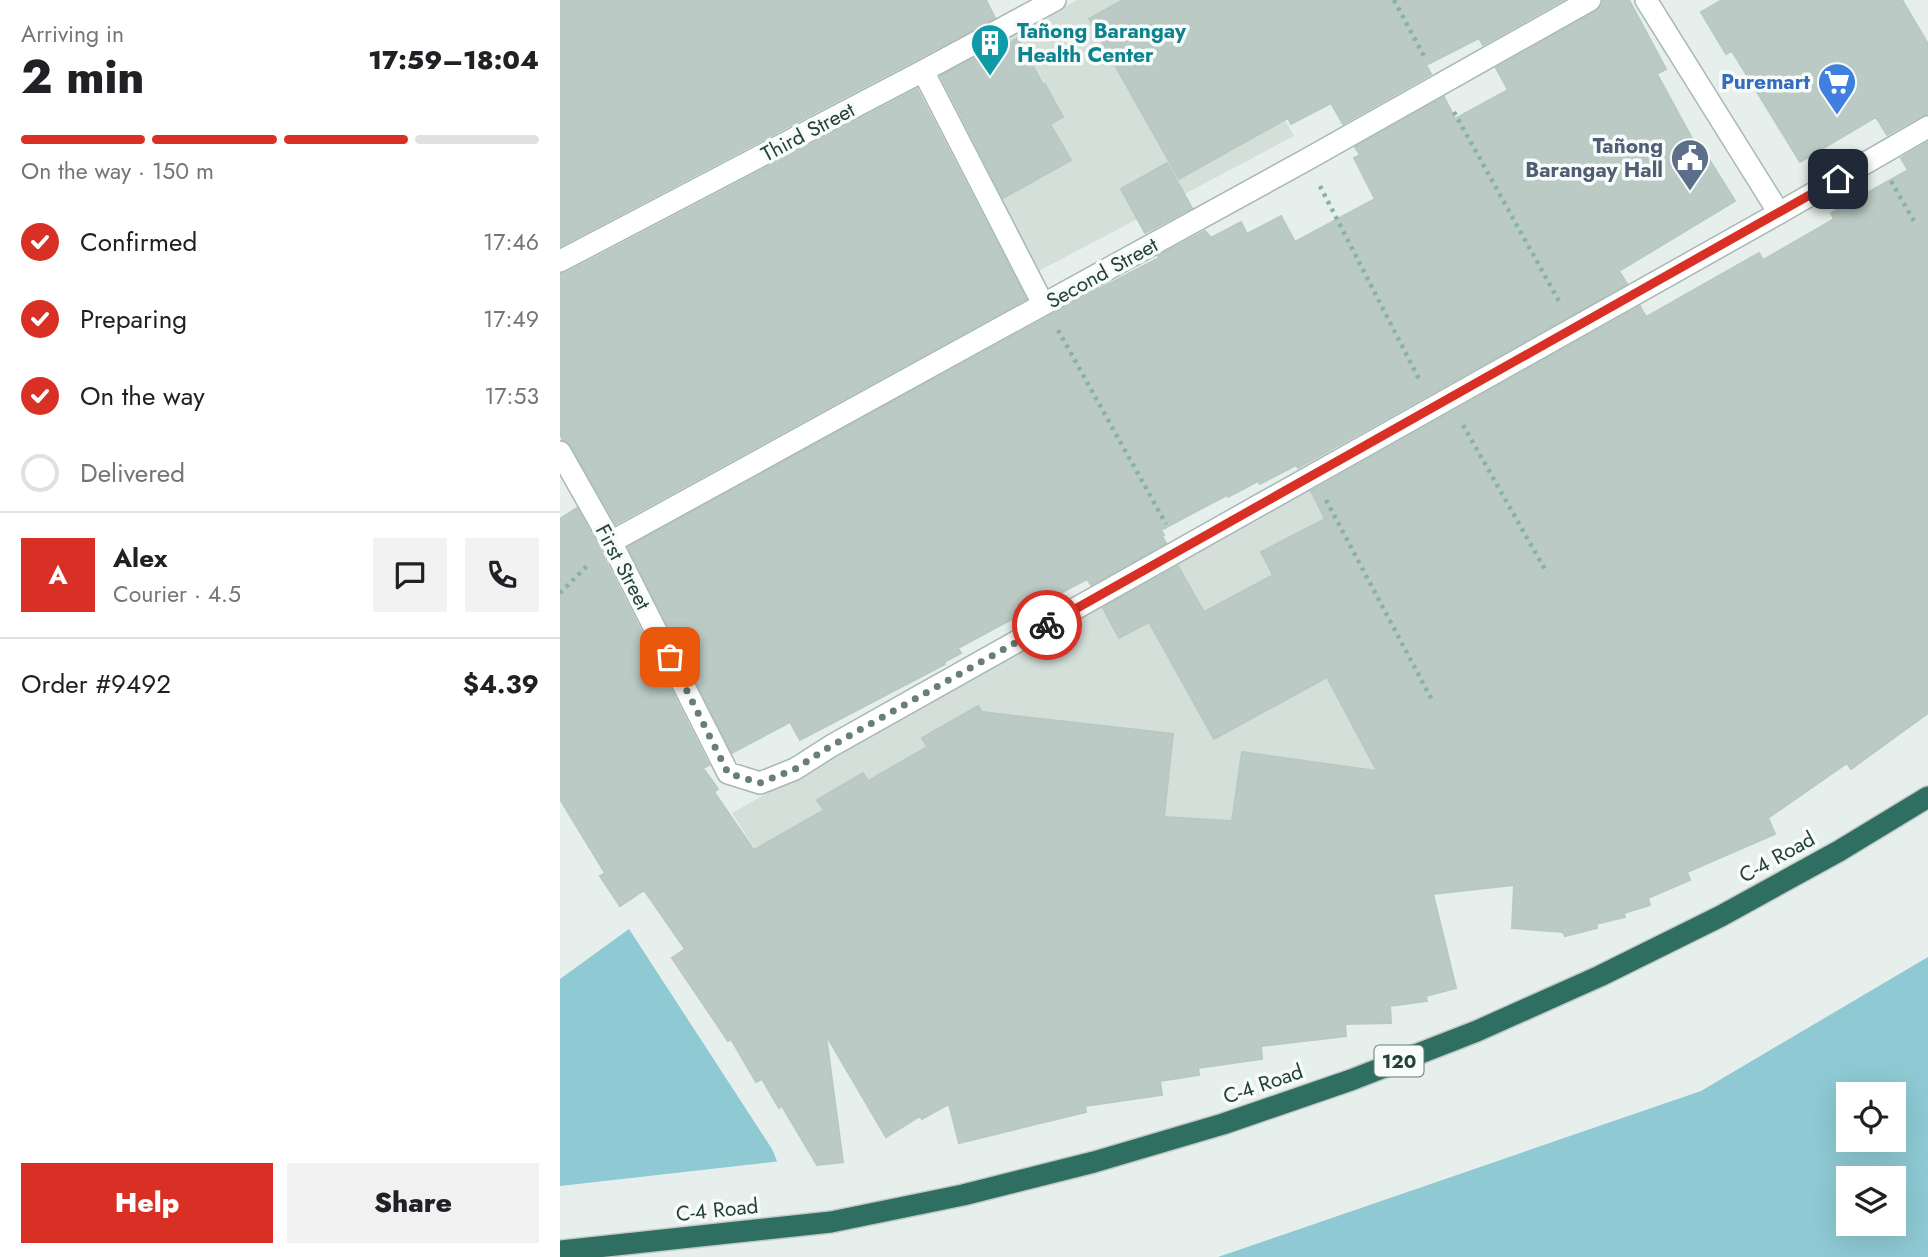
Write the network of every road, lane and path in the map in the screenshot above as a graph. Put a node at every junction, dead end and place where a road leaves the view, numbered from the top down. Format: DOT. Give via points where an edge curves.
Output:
graph roads {
  1 [pos="1055,0"];
  2 [pos="1394,0"];
  3 [pos="1590,0"];
  4 [pos="1646,0"];
  5 [pos="923,71"];
  6 [pos="1440,86"];
  7 [pos="1928,127"];
  8 [pos="1877,156"];
  9 [pos="1307,160"];
  10 [pos="1779,213"];
  11 [pos="1915,223"];
  12 [pos="560,261"];
  13 [pos="1043,304"];
  14 [pos="1574,328"];
  15 [pos="1441,403"];
  16 [pos="560,452"];
  17 [pos="1313,475"];
  18 [pos="611,542"];
  19 [pos="1180,550"];
  20 [pos="1547,573"];
  21 [pos="1432,701"];
  22 [pos="1928,797"];
  23 [pos="560,1251"];
  1 -- 5 [label="street, Third Street"];
  2 -- 6 [label="path"];
  3 -- 6 [label="street, Second Street"];
  4 -- 10 [label="street"];
  5 -- 12 [label="street, Third Street"];
  5 -- 13 [label="street"];
  6 -- 9 [label="street, Second Street"];
  6 -- 14 [label="path"];
  7 -- 8 [label="street, First Street"];
  8 -- 10 [label="street, First Street"];
  8 -- 11 [label="path"];
  9 -- 13 [label="street, Second Street"];
  9 -- 15 [label="path"];
  10 -- 14 [label="street, First Street"];
  13 -- 18 [label="street, Second Street"];
  13 -- 19 [label="path"];
  14 -- 15 [label="street, First Street"];
  15 -- 17 [label="street, First Street"];
  15 -- 20 [label="path"];
  16 -- 18 [label="street, First Street"];
  17 -- 19 [label="street, First Street"];
  17 -- 21 [label="path"];
  18 -- 19 [label="street, First Street" via="728,773 760,783 795,769"];
  22 -- 23 [label="highway, C-4 Road / 120" via="1721,916 1600,976 1477,1031 1223,1124 963,1195 831,1222"];
}
